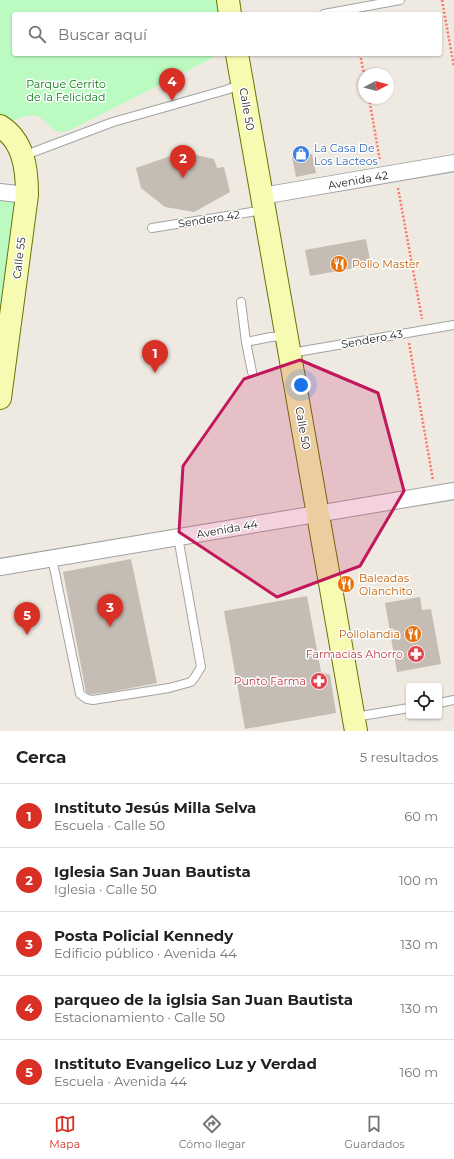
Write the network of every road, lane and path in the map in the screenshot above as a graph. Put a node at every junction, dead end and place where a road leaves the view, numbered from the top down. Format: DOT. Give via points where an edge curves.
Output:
graph roads {
  1 [pos="228,0"];
  2 [pos="400,0"];
  3 [pos="442,0"];
  4 [pos="230,12"];
  5 [pos="335,12"];
  6 [pos="237,56"];
  7 [pos="360,56"];
  8 [pos="454,67"];
  9 [pos="363,68"];
  10 [pos="242,84"];
  11 [pos="370,104"];
  12 [pos="0,126"];
  13 [pos="23,156"];
  14 [pos="454,163"];
  15 [pos="389,175"];
  16 [pos="0,192"];
  17 [pos="27,195"];
  18 [pos="263,203"];
  19 [pos="152,228"];
  20 [pos="241,302"];
  21 [pos="454,325"];
  22 [pos="424,330"];
  23 [pos="407,333"];
  24 [pos="4,340"];
  25 [pos="246,342"];
  26 [pos="289,345"];
  27 [pos="252,372"];
  28 [pos="0,398"];
  29 [pos="454,491"];
  30 [pos="436,494"];
  31 [pos="318,514"];
  32 [pos="178,537"];
  33 [pos="52,558"];
  34 [pos="0,566"];
  35 [pos="454,700"];
  36 [pos="442,702"];
  37 [pos="406,709"];
  38 [pos="354,727"];
  1 -- 4 [label="street"];
  2 -- 5 [label="lane"];
  3 -- 8 [label="path"];
  6 -- 10 [label="street, Calle 50"];
  7 -- 9 [label="path"];
  10 -- 13 [label="lane" via="113,122"];
  10 -- 18 [label="street, Calle 50"];
  11 -- 15 [label="path"];
  12 -- 13 [label="street, Calle 55" via="8,131"];
  13 -- 17 [label="street, Calle 55"];
  14 -- 15 [label="street, Avenida 42"];
  15 -- 18 [label="street, Avenida 42"];
  15 -- 22 [label="path"];
  16 -- 17 [label="street"];
  17 -- 24 [label="street, Calle 55"];
  18 -- 19 [label="lane, Sendero 42"];
  18 -- 26 [label="street, Calle 50"];
  20 -- 25 [label="lane"];
  21 -- 22 [label="lane, Sendero 43"];
  22 -- 23 [label="lane, Sendero 43"];
  23 -- 26 [label="lane, Sendero 43"];
  23 -- 30 [label="path"];
  24 -- 28 [label="street, Calle 55"];
  25 -- 26 [label="lane, Sendero 43" via="271,337"];
  25 -- 27 [label="lane"];
  26 -- 31 [label="street, Calle 50"];
  29 -- 30 [label="street, Avenida 44"];
  30 -- 31 [label="street, Avenida 44"];
  31 -- 32 [label="street, Avenida 44"];
  31 -- 38 [label="street, Calle 50"];
  32 -- 33 [label="street, Avenida 44"];
  32 -- 33 [label="lane" via="201,667 190,682 169,688 93,700 80,694"];
  33 -- 34 [label="street, Avenida 44"];
  35 -- 36 [label="lane"];
  37 -- 38 [label="lane"];
}
